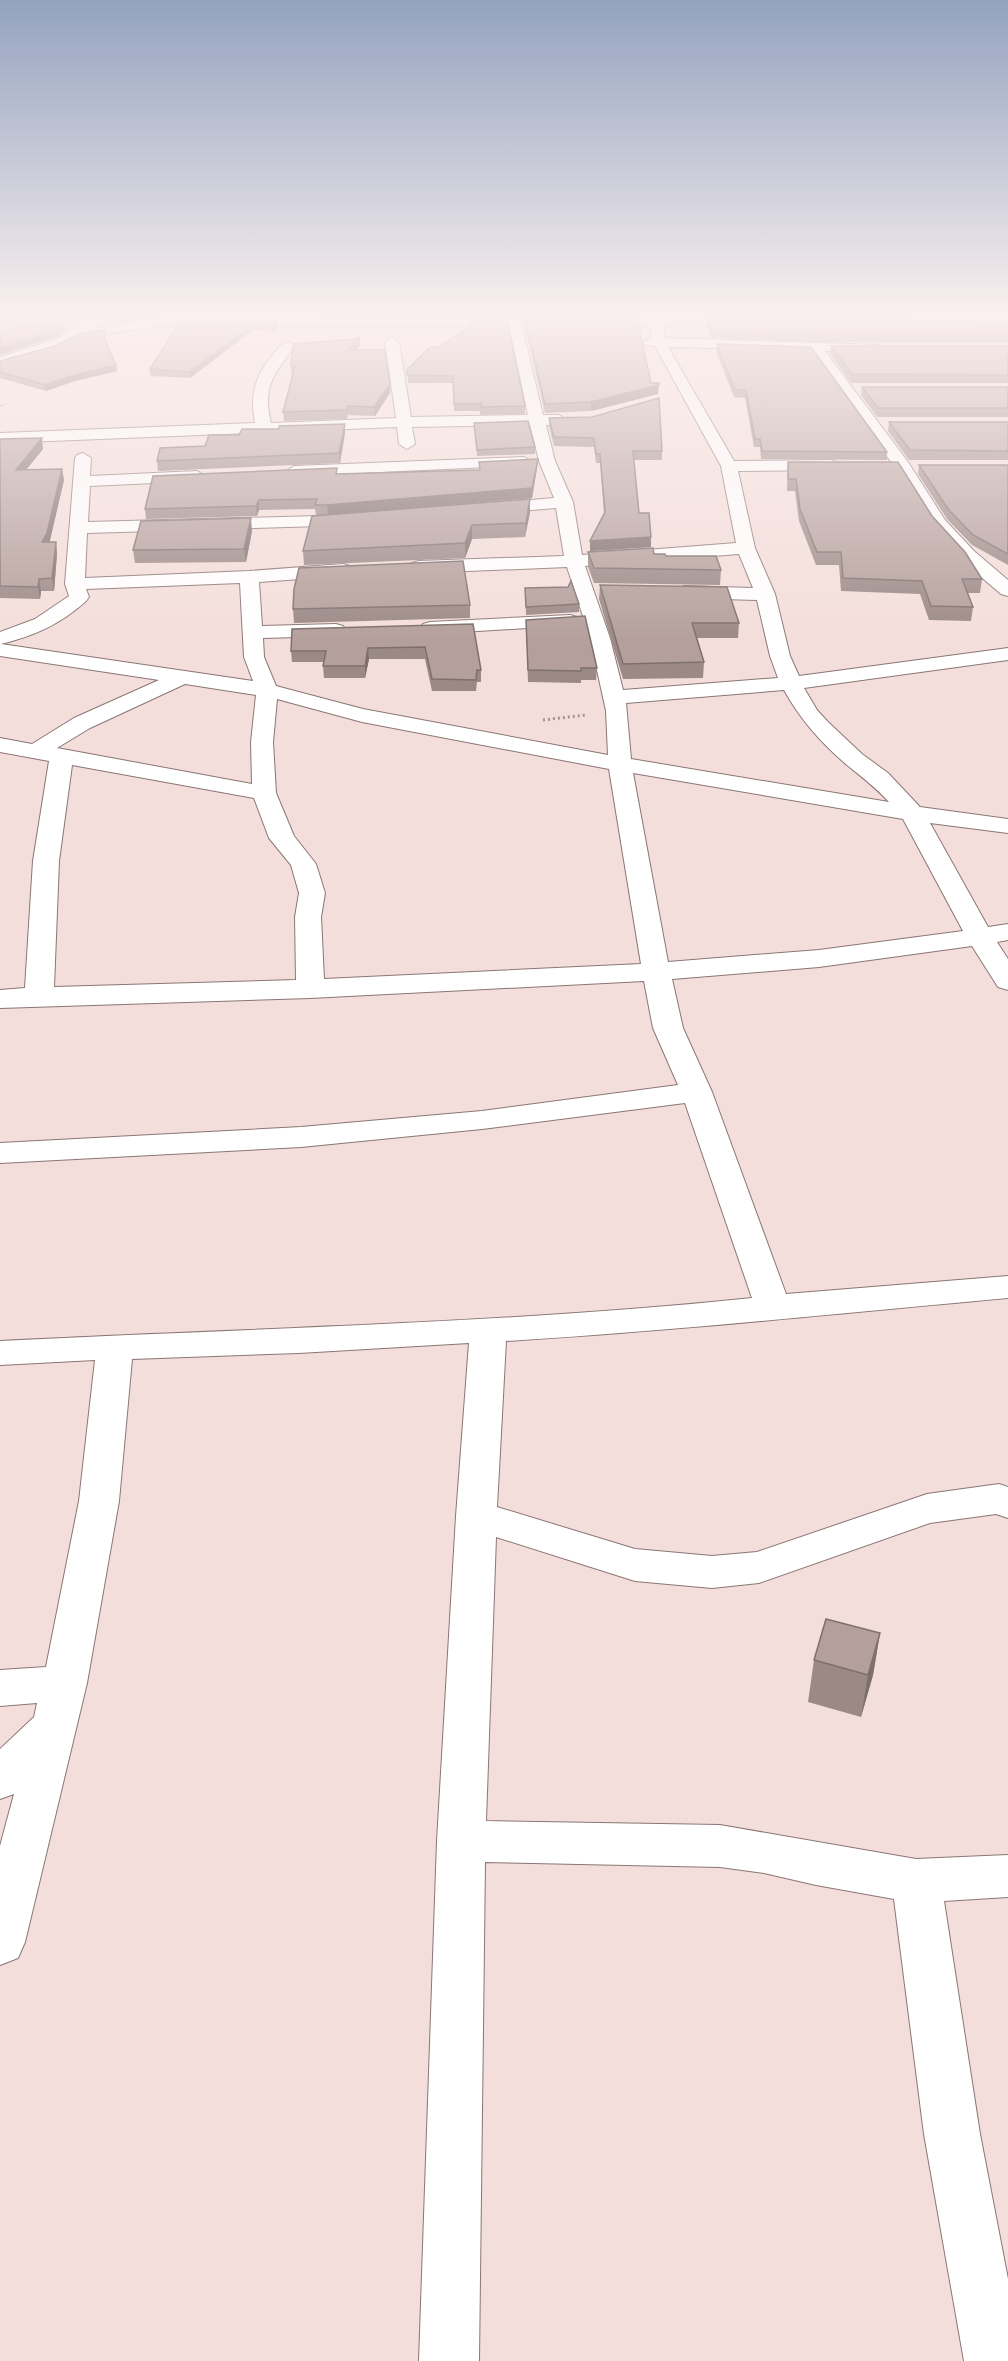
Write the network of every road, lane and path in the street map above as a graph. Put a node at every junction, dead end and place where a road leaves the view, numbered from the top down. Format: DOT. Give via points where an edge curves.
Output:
graph roads {
  1 [pos="262,422"];
  2 [pos="459,422"];
  3 [pos="537,422"];
  4 [pos="699,422"];
  5 [pos="404,423"];
  6 [pos="873,424"];
  7 [pos="895,424"];
  8 [pos="264,428"];
  9 [pos="84,435"];
  10 [pos="0,438"];
  11 [pos="548,461"];
  12 [pos="844,465"];
  13 [pos="879,465"];
  14 [pos="902,465"];
  15 [pos="410,466"];
  16 [pos="729,466"];
  17 [pos="926,466"];
  18 [pos="277,472"];
  19 [pos="208,475"];
  20 [pos="82,481"];
  21 [pos="564,502"];
  22 [pos="473,511"];
  23 [pos="370,519"];
  24 [pos="80,528"];
  25 [pos="746,548"];
  26 [pos="574,561"];
  27 [pos="405,567"];
  28 [pos="365,569"];
  29 [pos="249,577"];
  30 [pos="75,584"];
  31 [pos="1005,586"];
  32 [pos="663,592"];
  33 [pos="765,594"];
  34 [pos="593,619"];
  35 [pos="406,628"];
  36 [pos="360,629"];
  37 [pos="254,632"];
  38 [pos="0,638"];
  39 [pos="0,650"];
  40 [pos="1008,654"];
  41 [pos="181,678"];
  42 [pos="791,683"];
  43 [pos="267,690"];
  44 [pos="613,696"];
  45 [pos="0,745"];
  46 [pos="35,752"];
  47 [pos="61,757"];
  48 [pos="620,764"];
  49 [pos="264,793"];
  50 [pos="912,813"];
  51 [pos="1008,826"];
  52 [pos="1008,932"];
  53 [pos="980,937"];
  54 [pos="656,972"];
  55 [pos="1008,981"];
  56 [pos="309,989"];
  57 [pos="39,996"];
  58 [pos="0,999"];
  59 [pos="697,1092"];
  60 [pos="0,1153"];
  61 [pos="1008,1287"];
  62 [pos="773,1307"];
  63 [pos="488,1330"];
  64 [pos="115,1347"];
  65 [pos="0,1353"];
  66 [pos="1008,1503"];
  67 [pos="476,1516"];
  68 [pos="65,1683"];
  69 [pos="0,1688"];
  70 [pos="54,1726"];
  71 [pos="0,1779"];
  72 [pos="461,1841"];
  73 [pos="1008,1876"];
  74 [pos="916,1881"];
  75 [pos="0,1942"];
  76 [pos="449,2361"];
  77 [pos="994,2361"];
  1 -- 8 [label="street"];
  2 -- 5 [label="street"];
  3 -- 11 [label="street"];
  4 -- 16 [label="street"];
  5 -- 8 [label="street"];
  5 -- 15 [label="street"];
  6 -- 7 [label="street"];
  6 -- 14 [label="street"];
  8 -- 9 [label="street"];
  9 -- 10 [label="street"];
  9 -- 20 [label="street"];
  11 -- 15 [label="street"];
  11 -- 21 [label="street"];
  12 -- 16 [label="street"];
  13 -- 14 [label="street"];
  14 -- 17 [label="street"];
  14 -- 31 [label="street" via="938,523"];
  15 -- 18 [label="street"];
  16 -- 25 [label="street"];
  19 -- 20 [label="street"];
  20 -- 24 [label="street"];
  21 -- 22 [label="street"];
  21 -- 26 [label="street"];
  23 -- 24 [label="street"];
  24 -- 30 [label="street"];
  25 -- 26 [label="street"];
  25 -- 33 [label="street"];
  26 -- 27 [label="street"];
  26 -- 34 [label="street" via="595,591"];
  28 -- 29 [label="street"];
  29 -- 30 [label="street"];
  29 -- 37 [label="street"];
  30 -- 38 [label="street" via="79,597 63,612 24,633"];
  32 -- 33 [label="street"];
  33 -- 42 [label="street"];
  34 -- 35 [label="street"];
  34 -- 44 [label="street"];
  36 -- 37 [label="street"];
  37 -- 43 [label="street" via="254,657"];
  39 -- 41 [label="street"];
  40 -- 42 [label="street"];
  41 -- 43 [label="street"];
  41 -- 46 [label="street" via="81,723"];
  42 -- 44 [label="street"];
  42 -- 50 [label="street" via="820,727 880,778"];
  43 -- 48 [label="street" via="362,714"];
  43 -- 49 [label="street" via="262,742"];
  44 -- 48 [label="street"];
  45 -- 46 [label="street"];
  46 -- 47 [label="street"];
  47 -- 49 [label="street"];
  47 -- 57 [label="street" via="46,861"];
  48 -- 50 [label="street"];
  48 -- 54 [label="street"];
  49 -- 56 [label="street" via="282,838 303,864 312,893 308,917"];
  50 -- 51 [label="street"];
  50 -- 53 [label="street"];
  52 -- 53 [label="street"];
  53 -- 54 [label="street" via="904,950"];
  53 -- 55 [label="street"];
  54 -- 56 [label="street"];
  54 -- 59 [label="street" via="668,1028"];
  56 -- 57 [label="street"];
  57 -- 58 [label="street"];
  59 -- 60 [label="street" via="482,1120 301,1137"];
  59 -- 62 [label="street"];
  61 -- 62 [label="street"];
  62 -- 63 [label="street" via="632,1322"];
  63 -- 64 [label="street"];
  63 -- 67 [label="street"];
  64 -- 65 [label="street"];
  64 -- 68 [label="street" via="99,1501"];
  66 -- 67 [label="street" via="999,1499 927,1509 759,1567 712,1572 635,1565"];
  67 -- 72 [label="street"];
  68 -- 69 [label="street"];
  68 -- 70 [label="street"];
  70 -- 71 [label="street"];
  70 -- 75 [label="street"];
  72 -- 74 [label="street" via="720,1846"];
  72 -- 76 [label="street"];
  73 -- 74 [label="street"];
  74 -- 77 [label="street" via="952,2134"];
}
